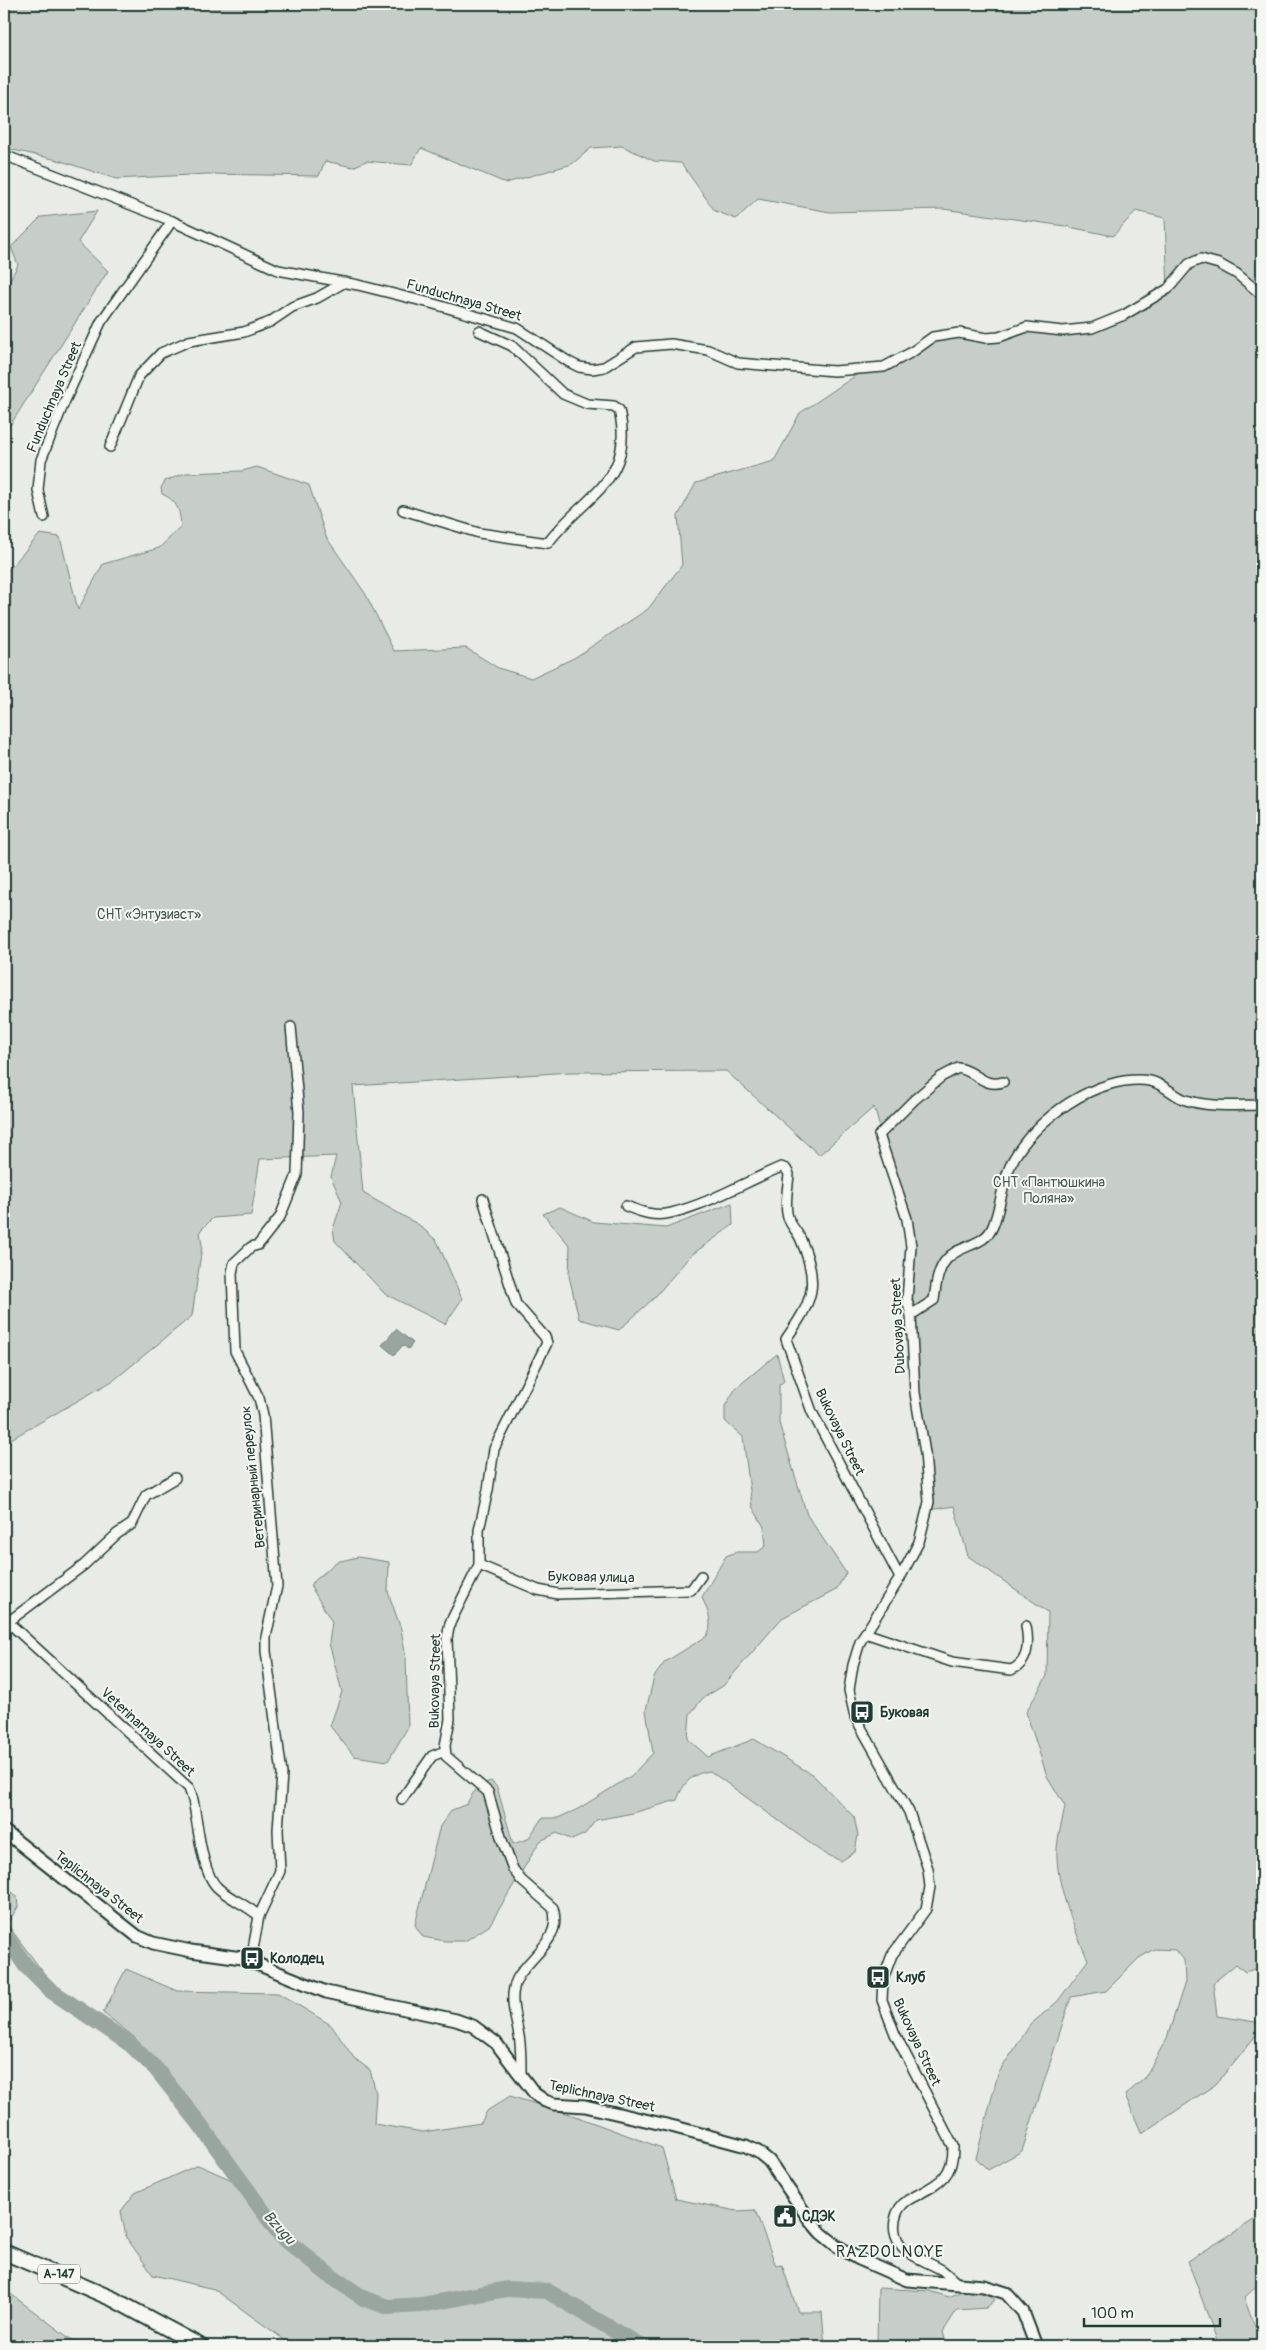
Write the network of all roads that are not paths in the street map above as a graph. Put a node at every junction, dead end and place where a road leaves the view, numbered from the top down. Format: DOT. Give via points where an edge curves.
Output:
graph roads {
  1 [pos="4,155"];
  2 [pos="172,220"];
  3 [pos="344,282"];
  4 [pos="1262,295"];
  5 [pos="480,331"];
  6 [pos="110,448"];
  7 [pos="403,510"];
  8 [pos="44,517"];
  9 [pos="291,1027"];
  10 [pos="1003,1082"];
  11 [pos="1262,1105"];
  12 [pos="483,1198"];
  13 [pos="626,1206"];
  14 [pos="911,1315"];
  15 [pos="175,1478"];
  16 [pos="479,1565"];
  17 [pos="701,1576"];
  18 [pos="900,1578"];
  19 [pos="6,1623"];
  20 [pos="1026,1626"];
  21 [pos="864,1633"];
  22 [pos="445,1751"];
  23 [pos="402,1799"];
  24 [pos="4,1831"];
  25 [pos="259,1916"];
  26 [pos="251,1960"];
  27 [pos="522,2074"];
  28 [pos="4,2252"];
  29 [pos="957,2283"];
  30 [pos="200,2346"];
  31 [pos="1036,2346"];
  1 -- 2 [label="street, Funduchnaya Street"];
  2 -- 3 [label="street, Funduchnaya Street" via="278,270"];
  2 -- 8 [label="street, Funduchnaya Street" via="101,322 64,403 41,460 38,490"];
  3 -- 4 [label="street, Funduchnaya Street" via="517,328 569,362 592,369 604,367 636,348 670,344 708,350 738,363 834,371 884,367 933,337 959,333 1000,337 1027,327 1063,332 1092,328 1124,315 1168,289 1188,264 1201,259 1228,269"];
  3 -- 6 [label="street" via="317,298 292,306 270,322 244,332 189,341 161,354 139,376"];
  5 -- 7 [label="street, Funduchnaya Street" via="512,346 563,394 587,404 614,406 619,410 621,453 614,471 608,483 548,543 479,533"];
  9 -- 25 [label="street, Ветеринарный переулок" via="299,1112 297,1175 280,1216 258,1245 251,1247 234,1263 232,1273 235,1351 260,1398 263,1415 277,1586 266,1637 282,1774 278,1830 280,1872"];
  10 -- 14 [label="street, Dubovaya Street" via="988,1084 958,1068 914,1100 879,1135 907,1219 911,1246 907,1292"];
  11 -- 14 [label="street" via="1195,1102 1153,1082 1136,1079 1116,1082 1060,1108 1035,1128 1010,1166 988,1236 954,1252 946,1260 938,1277 934,1300"];
  12 -- 16 [label="street, Bukovaya Street" via="516,1304 545,1337 547,1344 494,1449 479,1530"];
  13 -- 18 [label="street, Bukovaya Street" via="645,1214 670,1214 781,1167 786,1169 789,1174 787,1213 801,1240 813,1285 809,1301 786,1339 812,1412"];
  14 -- 18 [label="street, Dubovaya Street" via="915,1392 929,1502 919,1542"];
  15 -- 19 [label="street" via="146,1495 132,1524 84,1565"];
  16 -- 17 [label="street, Буковая улица" via="538,1590 558,1594 691,1590"];
  16 -- 22 [label="street, Bukovaya Street" via="450,1623 447,1638 450,1719"];
  18 -- 21 [label="street, Bukovaya Street"];
  19 -- 25 [label="street, Veterinarnaya Street" via="189,1788 209,1878 218,1888"];
  20 -- 21 [label="street" via="1025,1658 1011,1670 952,1662"];
  21 -- 29 [label="street, Bukovaya Street" via="850,1678 851,1707 909,1812 928,1869 930,1887 926,1909 892,1955 883,1979 882,2000 895,2034 953,2146 952,2164 947,2173 929,2191 907,2201 896,2216 894,2227 900,2244"];
  22 -- 23 [label="street" via="432,1756"];
  22 -- 27 [label="street" via="450,1761 485,1788 513,1869 553,1908 555,1914 548,1942 522,1972 512,1998"];
  24 -- 26 [label="street, Teplichnaya Street" via="137,1936 182,1949"];
  25 -- 26 [label="street"];
  26 -- 27 [label="street, Teplichnaya Street" via="326,1992 473,2026 496,2043"];
  27 -- 29 [label="street, Teplichnaya Street" via="535,2094 554,2104 600,2109 746,2146 769,2161 809,2219 837,2246 907,2280"];
  28 -- 30 [label="highway, А-147" via="113,2299"];
  29 -- 31 [label="street, Teplichnaya Street" via="998,2289 1014,2299 1023,2312"];
}
